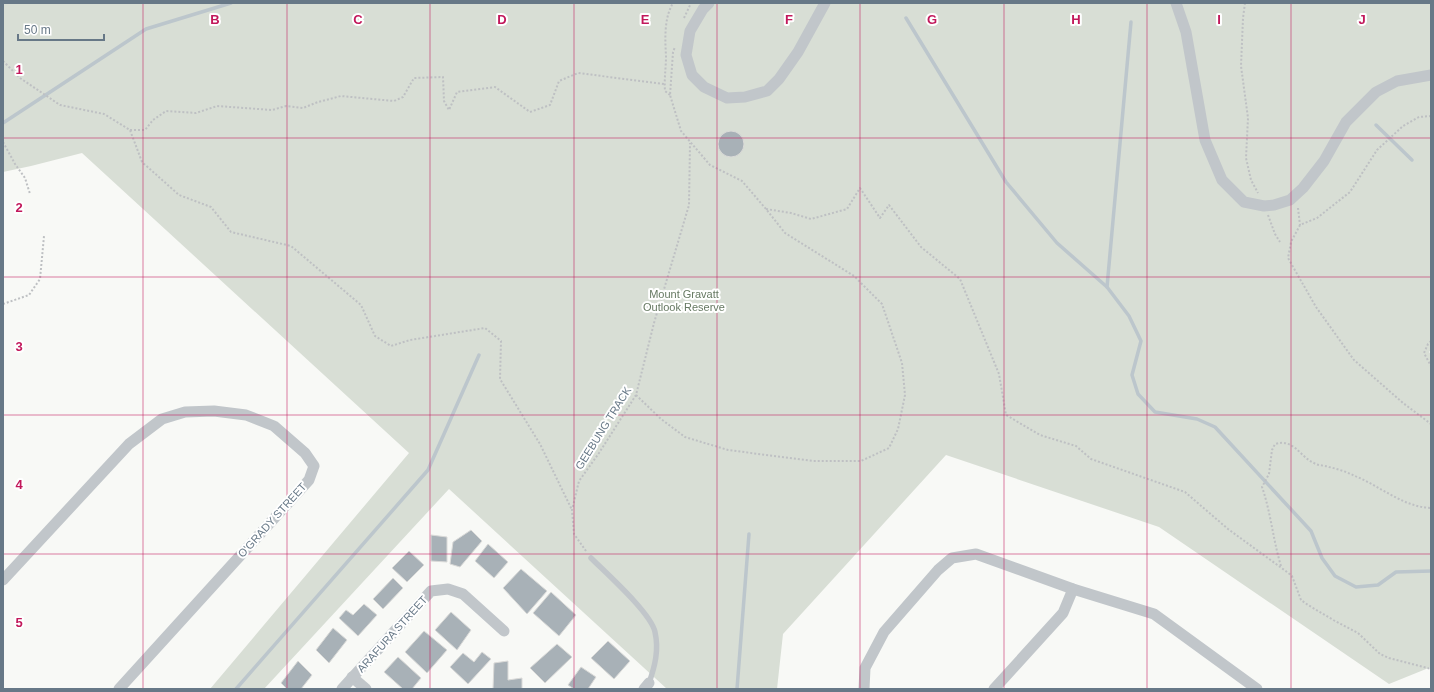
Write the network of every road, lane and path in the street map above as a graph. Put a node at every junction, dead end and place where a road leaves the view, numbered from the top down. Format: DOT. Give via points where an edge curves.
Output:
graph roads {
  1 [pos="673,3"];
  2 [pos="691,3"];
  3 [pos="709,3"];
  4 [pos="825,3"];
  5 [pos="1176,3"];
  6 [pos="1245,3"];
  7 [pos="683,20"];
  8 [pos="675,46"];
  9 [pos="3,61"];
  10 [pos="1431,75"];
  11 [pos="664,84"];
  12 [pos="670,95"];
  13 [pos="1431,116"];
  14 [pos="130,130"];
  15 [pos="3,142"];
  16 [pos="690,142"];
  17 [pos="30,194"];
  18 [pos="1264,206"];
  19 [pos="766,209"];
  20 [pos="44,236"];
  21 [pos="1280,242"];
  22 [pos="3,304"];
  23 [pos="1431,341"];
  24 [pos="1431,366"];
  25 [pos="636,395"];
  26 [pos="1431,424"];
  27 [pos="1431,508"];
  28 [pos="572,510"];
  29 [pos="591,558"];
  30 [pos="1281,567"];
  31 [pos="3,579"];
  32 [pos="1073,589"];
  33 [pos="504,631"];
  34 [pos="1431,669"];
  35 [pos="352,677"];
  36 [pos="646,686"];
  37 [pos="119,689"];
  38 [pos="342,689"];
  39 [pos="366,689"];
  40 [pos="864,689"];
  41 [pos="994,689"];
  42 [pos="1257,689"];
  1 -- 11 [label="path" via="664,32"];
  2 -- 7 [label="path"];
  3 -- 4 [label="street" via="690,31 686,55 692,75 704,86 726,98 745,97 767,91 798,52"];
  5 -- 18 [label="street" via="1186,32 1205,140 1222,180 1244,202"];
  6 -- 18 [label="path" via="1241,66 1248,118 1246,158 1251,180"];
  8 -- 12 [label="path"];
  9 -- 14 [label="path" via="20,78 60,105 104,114"];
  10 -- 18 [label="street" via="1398,81 1376,92 1346,122 1324,161 1304,188 1290,200"];
  11 -- 12 [label="path" via="665,91"];
  11 -- 14 [label="path" via="578,72 559,81 550,105 530,112 495,87 457,92 449,110 444,101 443,77 414,78 403,98 394,101 341,96 303,108 286,106 272,110 217,106 196,113 166,111 144,130"];
  12 -- 16 [label="path" via="681,131"];
  13 -- 26 [label="path" via="1419,117 1403,126 1377,150 1350,192 1317,218 1300,225 1291,242 1288,258 1316,307 1354,360"];
  14 -- 28 [label="path" via="142,162 179,195 211,207 231,232 291,246 361,305 375,336 391,346 410,340 485,328 501,342 500,379 540,444"];
  15 -- 17 [label="path" via="25,178"];
  16 -- 19 [label="path" via="710,165 742,181"];
  16 -- 25 [label="path, GEEBUNG TRACK" via="689,205 654,323"];
  18 -- 21 [label="path"];
  19 -- 25 [label="path" via="785,233 854,276 882,304 902,363 905,395 898,428 889,448 861,461 813,461 728,450 685,437 660,419"];
  19 -- 30 [label="path" via="811,219 847,210 860,188 880,218 889,205 921,248 960,279 999,374 1006,415 1040,434 1076,446 1091,459 1185,492 1228,529"];
  20 -- 22 [label="path" via="40,279 29,295"];
  23 -- 24 [label="path" via="1424,353"];
  25 -- 28 [label="path, GEEBUNG TRACK" via="579,481"];
  27 -- 30 [label="path" via="1422,508 1403,501 1356,476 1314,464 1287,443 1275,444 1268,477 1262,487"];
  28 -- 29 [label="path, GEEBUNG TRACK" via="574,534"];
  29 -- 36 [label="lane" via="646,614 655,630 657,653"];
  30 -- 34 [label="path" via="1292,576 1301,600 1358,632 1380,654"];
  31 -- 37 [label="street, O'GRADY STREET" via="129,444 162,419 185,412 214,411 246,415 274,426 305,453 314,466 309,480"];
  32 -- 40 [label="street" via="976,554 952,558 938,570 884,632 866,668"];
  32 -- 41 [label="street" via="1063,613"];
  32 -- 42 [label="street" via="1154,614"];
  33 -- 35 [label="street, ARAFURA STREET" via="463,594 448,589 431,591"];
  35 -- 38 [label="street, ARAFURA STREET"];
  35 -- 39 [label="street"];
}
